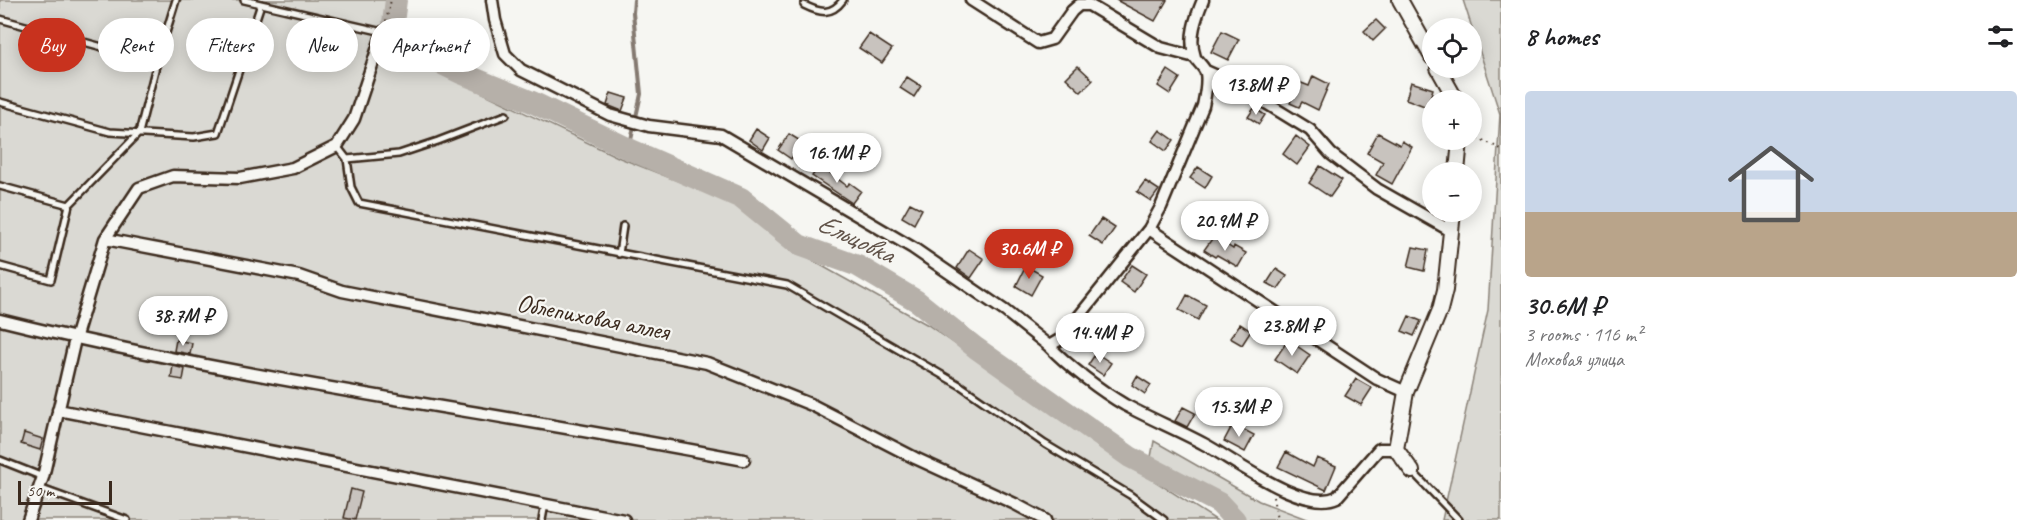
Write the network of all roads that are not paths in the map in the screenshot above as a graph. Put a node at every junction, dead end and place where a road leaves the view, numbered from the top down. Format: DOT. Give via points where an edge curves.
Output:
graph roads {
  1 [pos="176,0"];
  2 [pos="244,0"];
  3 [pos="492,0"];
  4 [pos="843,0"];
  5 [pos="971,0"];
  6 [pos="1203,0"];
  7 [pos="1400,0"];
  8 [pos="1076,2"];
  9 [pos="261,4"];
  10 [pos="804,5"];
  11 [pos="170,18"];
  12 [pos="0,20"];
  13 [pos="370,29"];
  14 [pos="1422,39"];
  15 [pos="98,46"];
  16 [pos="1195,57"];
  17 [pos="370,69"];
  18 [pos="1206,71"];
  19 [pos="154,72"];
  20 [pos="0,102"];
  21 [pos="506,115"];
  22 [pos="139,133"];
  23 [pos="337,146"];
  24 [pos="347,159"];
  25 [pos="0,186"];
  26 [pos="69,205"];
  27 [pos="1452,222"];
  28 [pos="623,226"];
  29 [pos="1149,230"];
  30 [pos="1451,231"];
  31 [pos="105,239"];
  32 [pos="619,254"];
  33 [pos="0,266"];
  34 [pos="0,320"];
  35 [pos="75,339"];
  36 [pos="1049,346"];
  37 [pos="1406,392"];
  38 [pos="58,410"];
  39 [pos="1396,449"];
  40 [pos="0,460"];
  41 [pos="744,460"];
  42 [pos="1412,471"];
  43 [pos="41,482"];
  44 [pos="545,504"];
  45 [pos="28,520"];
  46 [pos="127,520"];
  47 [pos="542,520"];
  48 [pos="624,520"];
  49 [pos="1045,520"];
  50 [pos="1164,520"];
  51 [pos="1459,520"];
  1 -- 11 [label="lane"];
  2 -- 9 [label="lane"];
  3 -- 36 [label="street" via="505,54 521,70 610,116 649,126 721,135 913,248"];
  4 -- 10 [label="lane" via="829,12 820,13"];
  5 -- 8 [label="street" via="1038,43 1052,39"];
  6 -- 16 [label="street" via="1192,38"];
  7 -- 14 [label="street"];
  8 -- 16 [label="street" via="1089,5 1161,48"];
  9 -- 13 [label="lane"];
  9 -- 22 [label="lane" via="218,133 194,137"];
  12 -- 15 [label="lane"];
  16 -- 18 [label="street"];
  17 -- 23 [label="street" via="354,119"];
  18 -- 29 [label="street" via="1203,106"];
  18 -- 30 [label="street" via="1235,84 1310,130 1331,154 1377,189"];
  19 -- 22 [label="lane"];
  20 -- 22 [label="lane" via="110,132"];
  21 -- 24 [label="lane" via="399,154"];
  22 -- 26 [label="lane"];
  23 -- 24 [label="lane"];
  23 -- 31 [label="street" via="293,168 240,178 173,176 139,188"];
  24 -- 32 [label="lane" via="351,187 359,203"];
  25 -- 26 [label="lane"];
  26 -- 33 [label="lane" via="51,280"];
  27 -- 30 [label="street"];
  28 -- 32 [label="lane"];
  29 -- 36 [label="street" via="1061,339"];
  29 -- 37 [label="street" via="1377,379"];
  30 -- 37 [label="street" via="1440,310"];
  31 -- 35 [label="street"];
  31 -- 49 [label="street, Облепиховая аллея" via="299,276 342,291 707,363 812,405"];
  32 -- 50 [label="lane" via="787,285 961,386"];
  34 -- 35 [label="street"];
  35 -- 38 [label="street"];
  35 -- 41 [label="street"];
  36 -- 39 [label="street" via="1124,404 1205,444 1272,485 1318,499 1337,496 1379,449"];
  37 -- 39 [label="street"];
  38 -- 43 [label="street"];
  38 -- 44 [label="street"];
  39 -- 42 [label="street"];
  40 -- 43 [label="lane"];
  42 -- 51 [label="lane"];
  43 -- 45 [label="street"];
  43 -- 46 [label="lane"];
  44 -- 47 [label="lane"];
  44 -- 48 [label="street"];
}
